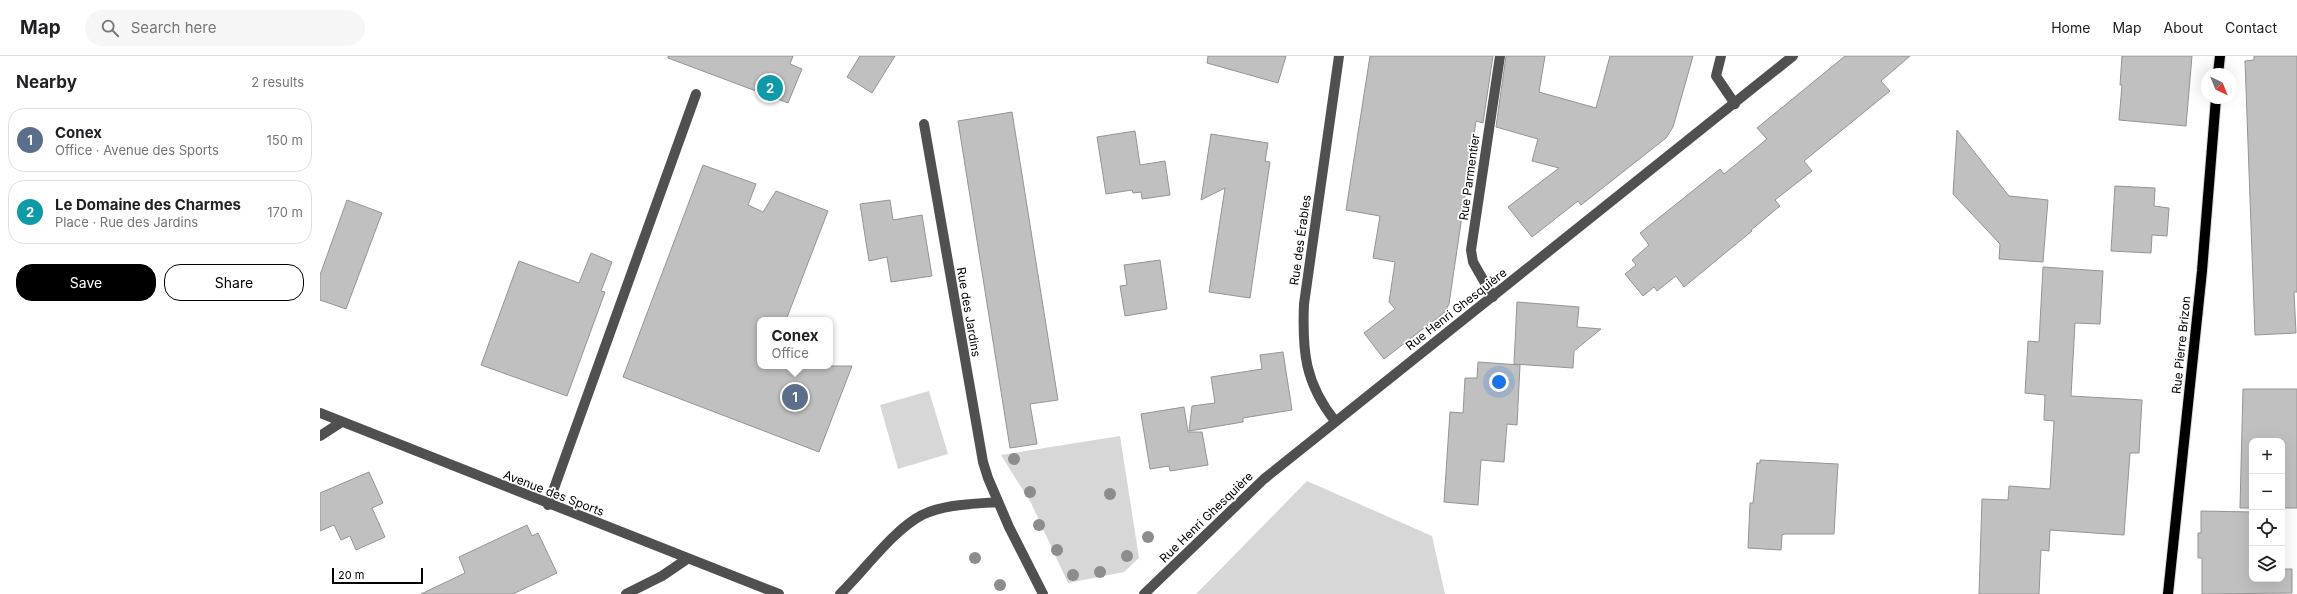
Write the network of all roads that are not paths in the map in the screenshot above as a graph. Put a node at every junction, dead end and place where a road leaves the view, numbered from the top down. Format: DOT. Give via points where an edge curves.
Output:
graph roads {
  1 [pos="1340,56"];
  2 [pos="1500,56"];
  3 [pos="1721,56"];
  4 [pos="1793,56"];
  5 [pos="2220,56"];
  6 [pos="2219,68"];
  7 [pos="696,94"];
  8 [pos="1735,104"];
  9 [pos="2216,104"];
  10 [pos="924,124"];
  11 [pos="1493,297"];
  12 [pos="320,414"];
  13 [pos="1335,421"];
  14 [pos="340,423"];
  15 [pos="320,436"];
  16 [pos="998,502"];
  17 [pos="548,505"];
  18 [pos="687,559"];
  19 [pos="626,594"];
  20 [pos="779,594"];
  21 [pos="840,594"];
  22 [pos="1043,594"];
  23 [pos="1144,594"];
  24 [pos="2168,594"];
  1 -- 13 [label="street, Rue des Érables" via="1303,323 1311,384"];
  2 -- 11 [label="street, Rue Parmentier" via="1471,250 1473,262"];
  3 -- 8 [label="street" via="1716,76"];
  4 -- 8 [label="street, Rue Henri Ghesquière"];
  5 -- 6 [label="main road"];
  7 -- 17 [label="street"];
  8 -- 11 [label="street, Rue Henri Ghesquière"];
  9 -- 24 [label="main road, Rue Pierre Brizon" via="2202,270"];
  10 -- 16 [label="street, Rue des Jardins" via="978,440 988,478"];
  11 -- 13 [label="street, Rue Henri Ghesquière"];
  12 -- 14 [label="street, Avenue des Sports"];
  13 -- 23 [label="street, Rue Henri Ghesquière" via="1245,496"];
  14 -- 15 [label="street"];
  14 -- 17 [label="street, Avenue des Sports"];
  16 -- 21 [label="street" via="960,505 923,515 908,525"];
  16 -- 22 [label="street"];
  17 -- 18 [label="street, Avenue des Sports"];
  18 -- 19 [label="street" via="662,576"];
  18 -- 20 [label="street, Avenue des Sports"];
}
